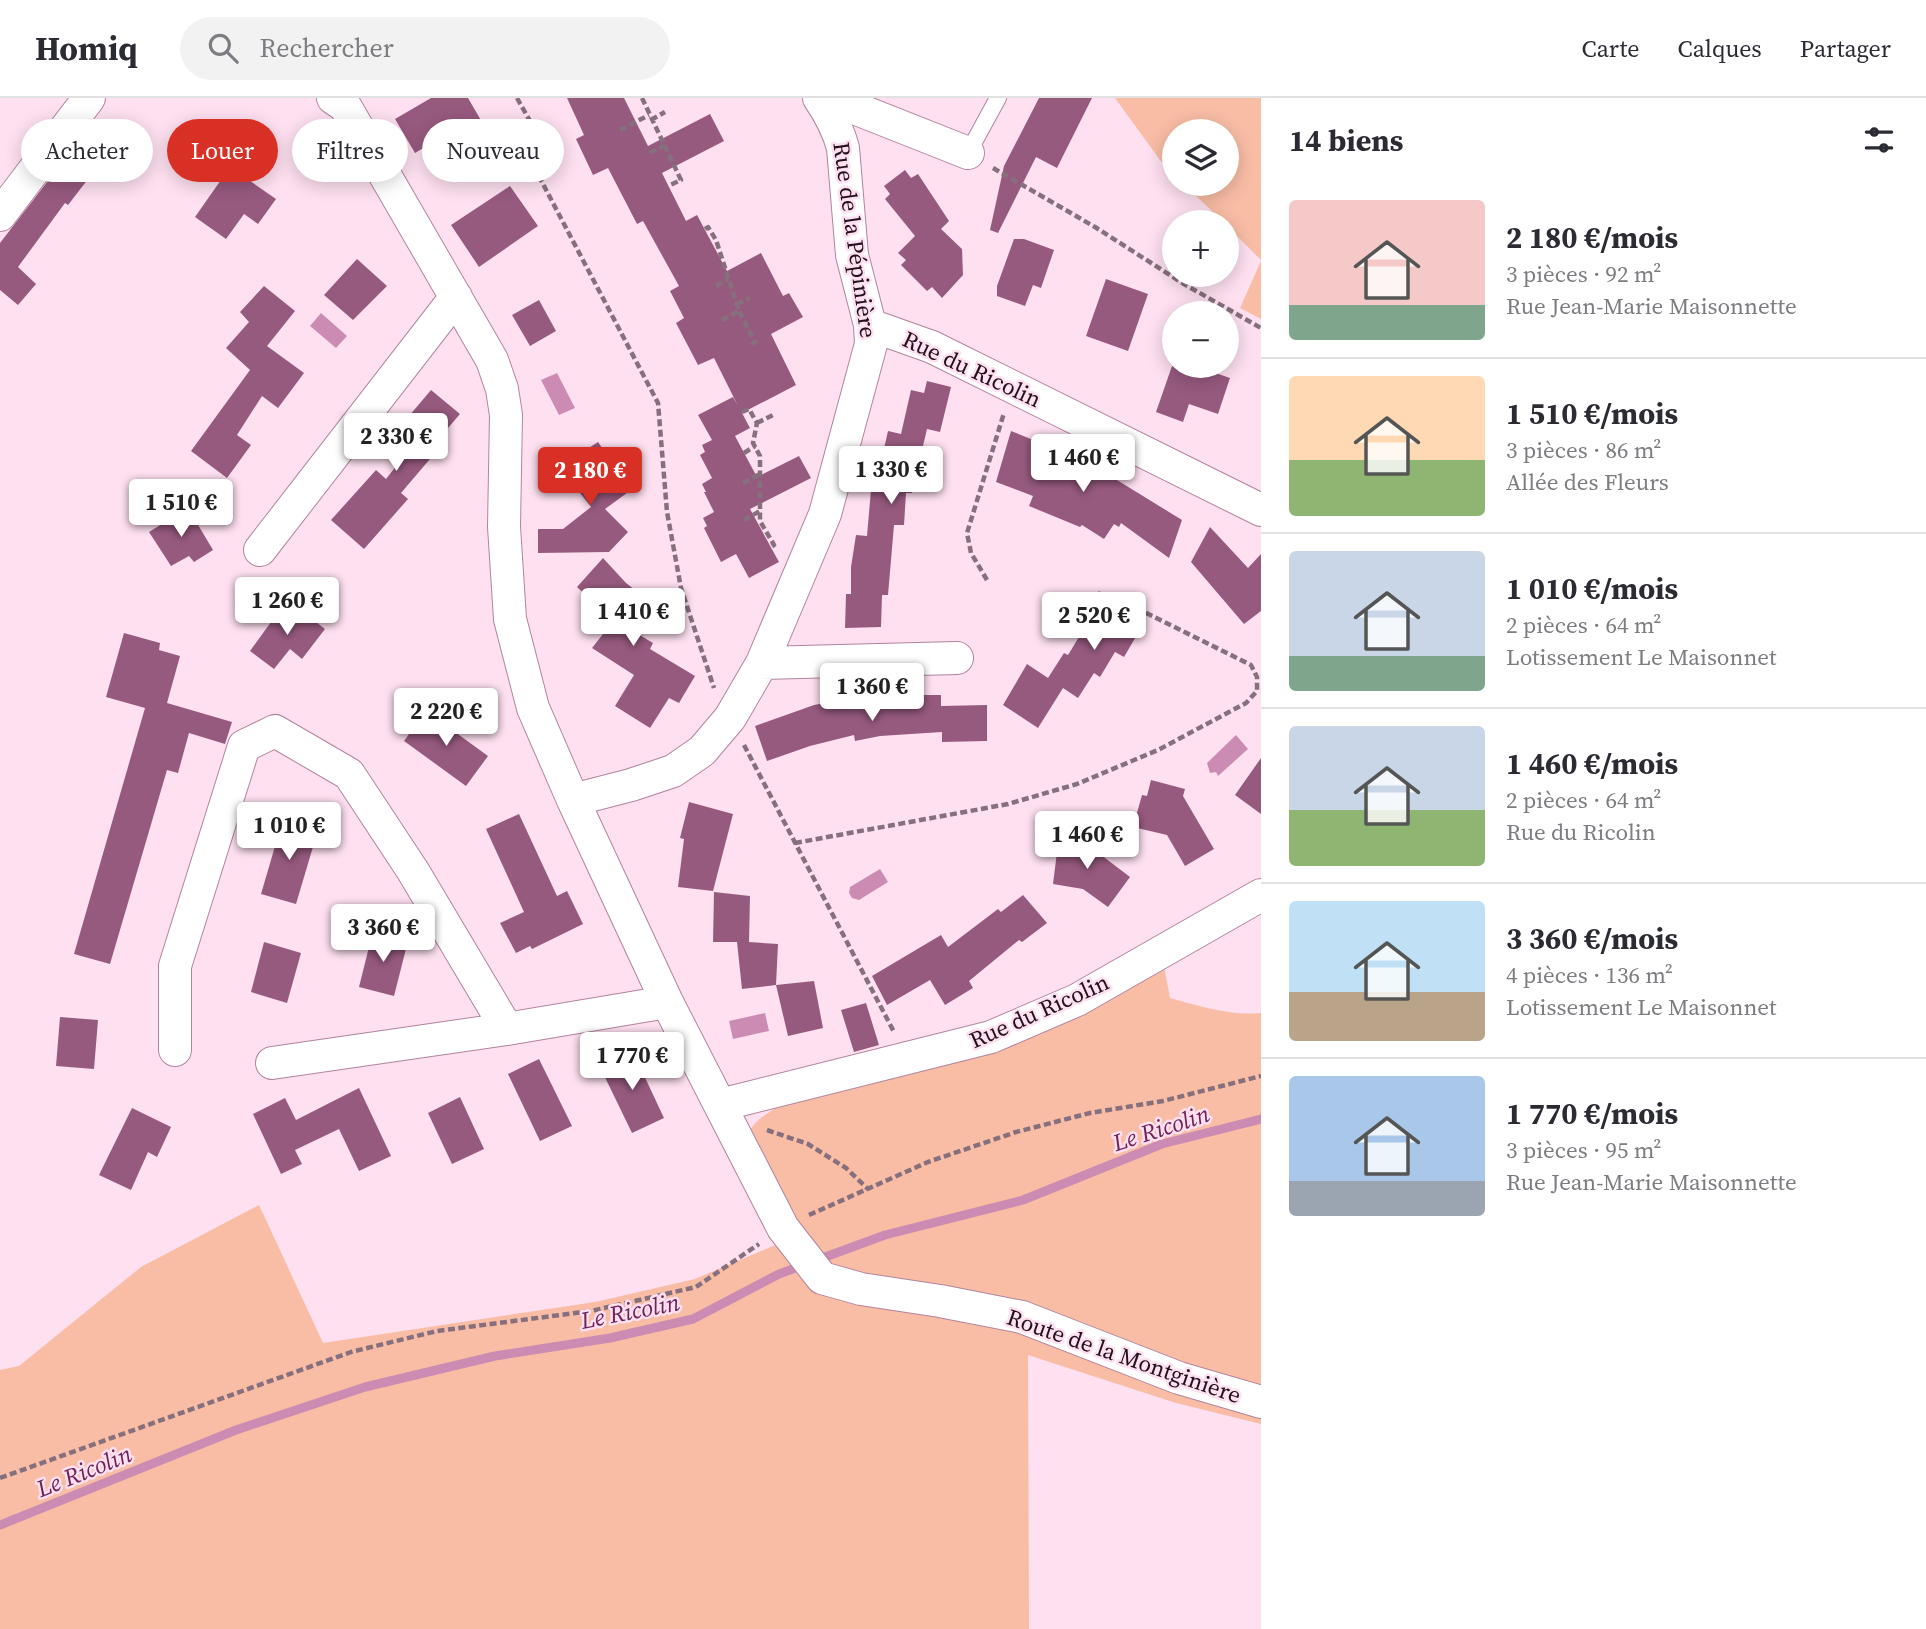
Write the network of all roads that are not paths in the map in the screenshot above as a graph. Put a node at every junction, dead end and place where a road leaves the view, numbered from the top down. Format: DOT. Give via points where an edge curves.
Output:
graph roads {
  1 [pos="89,98"];
  2 [pos="819,98"];
  3 [pos="829,98"];
  4 [pos="998,98"];
  5 [pos="347,101"];
  6 [pos="968,153"];
  7 [pos="0,215"];
  8 [pos="456,297"];
  9 [pos="870,325"];
  10 [pos="1261,510"];
  11 [pos="260,550"];
  12 [pos="957,658"];
  13 [pos="762,663"];
  14 [pos="573,800"];
  15 [pos="1261,895"];
  16 [pos="667,1002"];
  17 [pos="507,1029"];
  18 [pos="174,1050"];
  19 [pos="272,1063"];
  20 [pos="720,1105"];
  21 [pos="1261,1402"];
  1 -- 7 [label="street"];
  2 -- 9 [label="street, Rue de la Pépinière" via="841,140 852,255"];
  3 -- 6 [label="street"];
  4 -- 6 [label="lane"];
  5 -- 8 [label="street"];
  8 -- 11 [label="street"];
  8 -- 14 [label="street" via="492,360 502,389 510,619 533,708"];
  9 -- 10 [label="street, Rue du Ricolin" via="932,346"];
  9 -- 13 [label="street, Rue de la Pépinière" via="868,362 825,514"];
  12 -- 13 [label="street"];
  13 -- 14 [label="street, Rue de la Pépinière" via="730,718 702,751 673,771"];
  14 -- 16 [label="street"];
  15 -- 20 [label="street, Rue du Ricolin" via="1077,1000 991,1037"];
  16 -- 17 [label="street"];
  16 -- 20 [label="street"];
  17 -- 18 [label="street" via="349,774 275,731 244,746 175,966"];
  17 -- 19 [label="street"];
  20 -- 21 [label="street, Route de la Montginière" via="783,1228 822,1278 1022,1317 1179,1378"];
}
